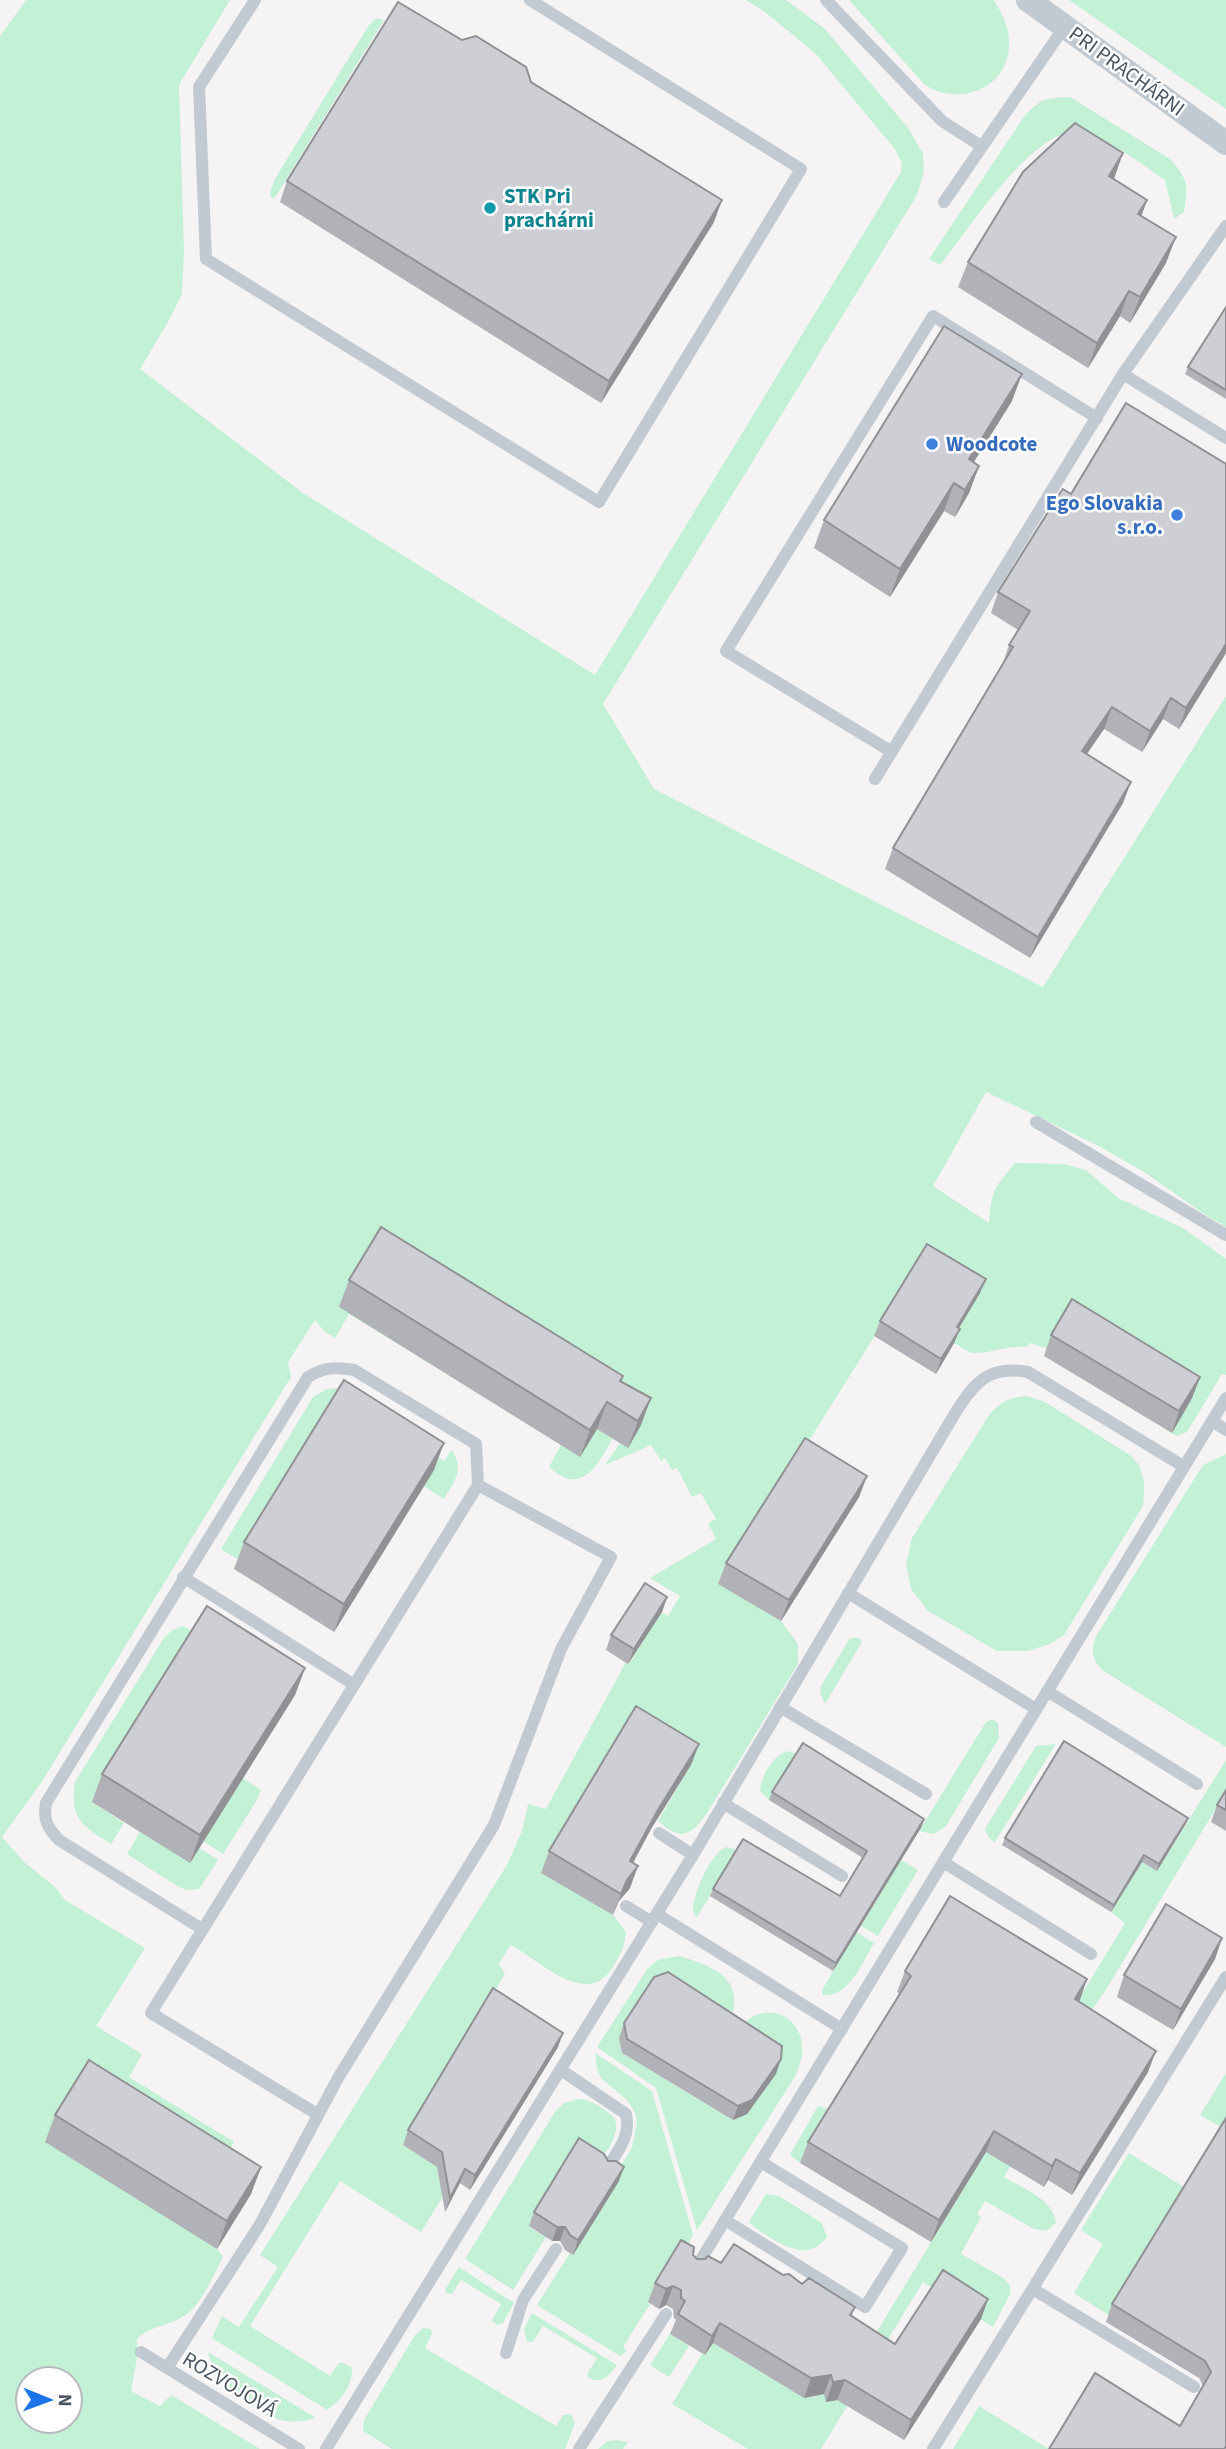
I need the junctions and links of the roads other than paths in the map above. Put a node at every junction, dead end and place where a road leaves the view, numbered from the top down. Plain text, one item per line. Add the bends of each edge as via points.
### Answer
1 (255, 0) edge
2 (530, 0) edge
3 (826, 0) edge
4 (1028, 0) edge
5 (1065, 26) junction
6 (1226, 143) edge
7 (981, 146) junction
8 (944, 202) dead end
9 (1226, 226) edge
10 (1124, 374) junction
11 (1097, 418) junction
12 (1226, 438) edge
13 (892, 752) junction
14 (876, 779) dead end
15 (1035, 1122) dead end
16 (1226, 1234) edge
17 (1226, 1398) edge
18 (1212, 1421) junction
19 (1226, 1430) edge
20 (1183, 1466) junction
21 (478, 1485) junction
22 (183, 1577) junction
23 (848, 1593) junction
24 (353, 1684) junction
25 (1047, 1691) junction
26 (780, 1707) junction
27 (1036, 1709) junction
28 (1197, 1784) dead end
29 (926, 1794) dead end
30 (723, 1804) junction
31 (659, 1833) edge
32 (693, 1855) junction
33 (943, 1862) junction
34 (842, 1876) dead end
35 (626, 1906) edge
36 (654, 1918) junction
37 (202, 1929) junction
38 (1091, 1954) dead end
39 (1226, 1977) edge
40 (842, 2029) junction
41 (561, 2070) junction
42 (317, 2114) junction
43 (761, 2162) junction
44 (607, 2168) edge
45 (725, 2220) junction
46 (555, 2249) dead end
47 (694, 2271) edge
48 (1033, 2289) junction
49 (666, 2314) dead end
50 (141, 2352) dead end
51 (506, 2353) dead end
52 (167, 2368) junction
53 (1194, 2387) dead end
54 (299, 2449) edge
55 (326, 2449) edge
56 (579, 2449) edge
57 (933, 2449) edge

1 - 2 lane via 199,87 206,260 599,502 801,169
3 - 7 lane via 942,121
4 - 5 street, PRI PRACHÁRNI
5 - 6 street, PRI PRACHÁRNI
5 - 7 lane
7 - 8 lane
9 - 10 lane
10 - 11 lane
10 - 12 lane
11 - 13 lane
11 - 13 lane via 933,316 726,651
13 - 14 lane
15 - 16 lane
17 - 18 lane
18 - 19 lane
18 - 20 lane
20 - 23 lane via 1028,1372 997,1371 980,1379 962,1402
20 - 25 lane
21 - 22 lane via 476,1444 354,1370 322,1368 308,1377
21 - 24 lane
21 - 42 lane via 611,1557 561,1649 494,1825
22 - 24 lane
22 - 37 lane via 46,1803 44,1818 59,1840
23 - 26 lane
23 - 27 lane
24 - 37 lane
25 - 27 lane
25 - 28 lane
26 - 29 lane
26 - 30 lane
27 - 33 lane
30 - 32 lane
30 - 34 lane
31 - 32 lane
32 - 36 lane
33 - 38 lane
33 - 40 lane
35 - 36 lane
36 - 40 lane
36 - 41 lane
37 - 42 lane via 150,2013
39 - 48 lane
40 - 43 lane
41 - 44 lane via 626,2114 627,2133
41 - 55 lane
42 - 52 lane via 259,2226
43 - 45 lane
43 - 45 lane via 902,2248 865,2306
45 - 47 lane
46 - 51 lane via 523,2300
48 - 53 lane
48 - 57 lane
49 - 56 lane
50 - 52 lane, ROZVOJOVÁ
52 - 54 lane, ROZVOJOVÁ

